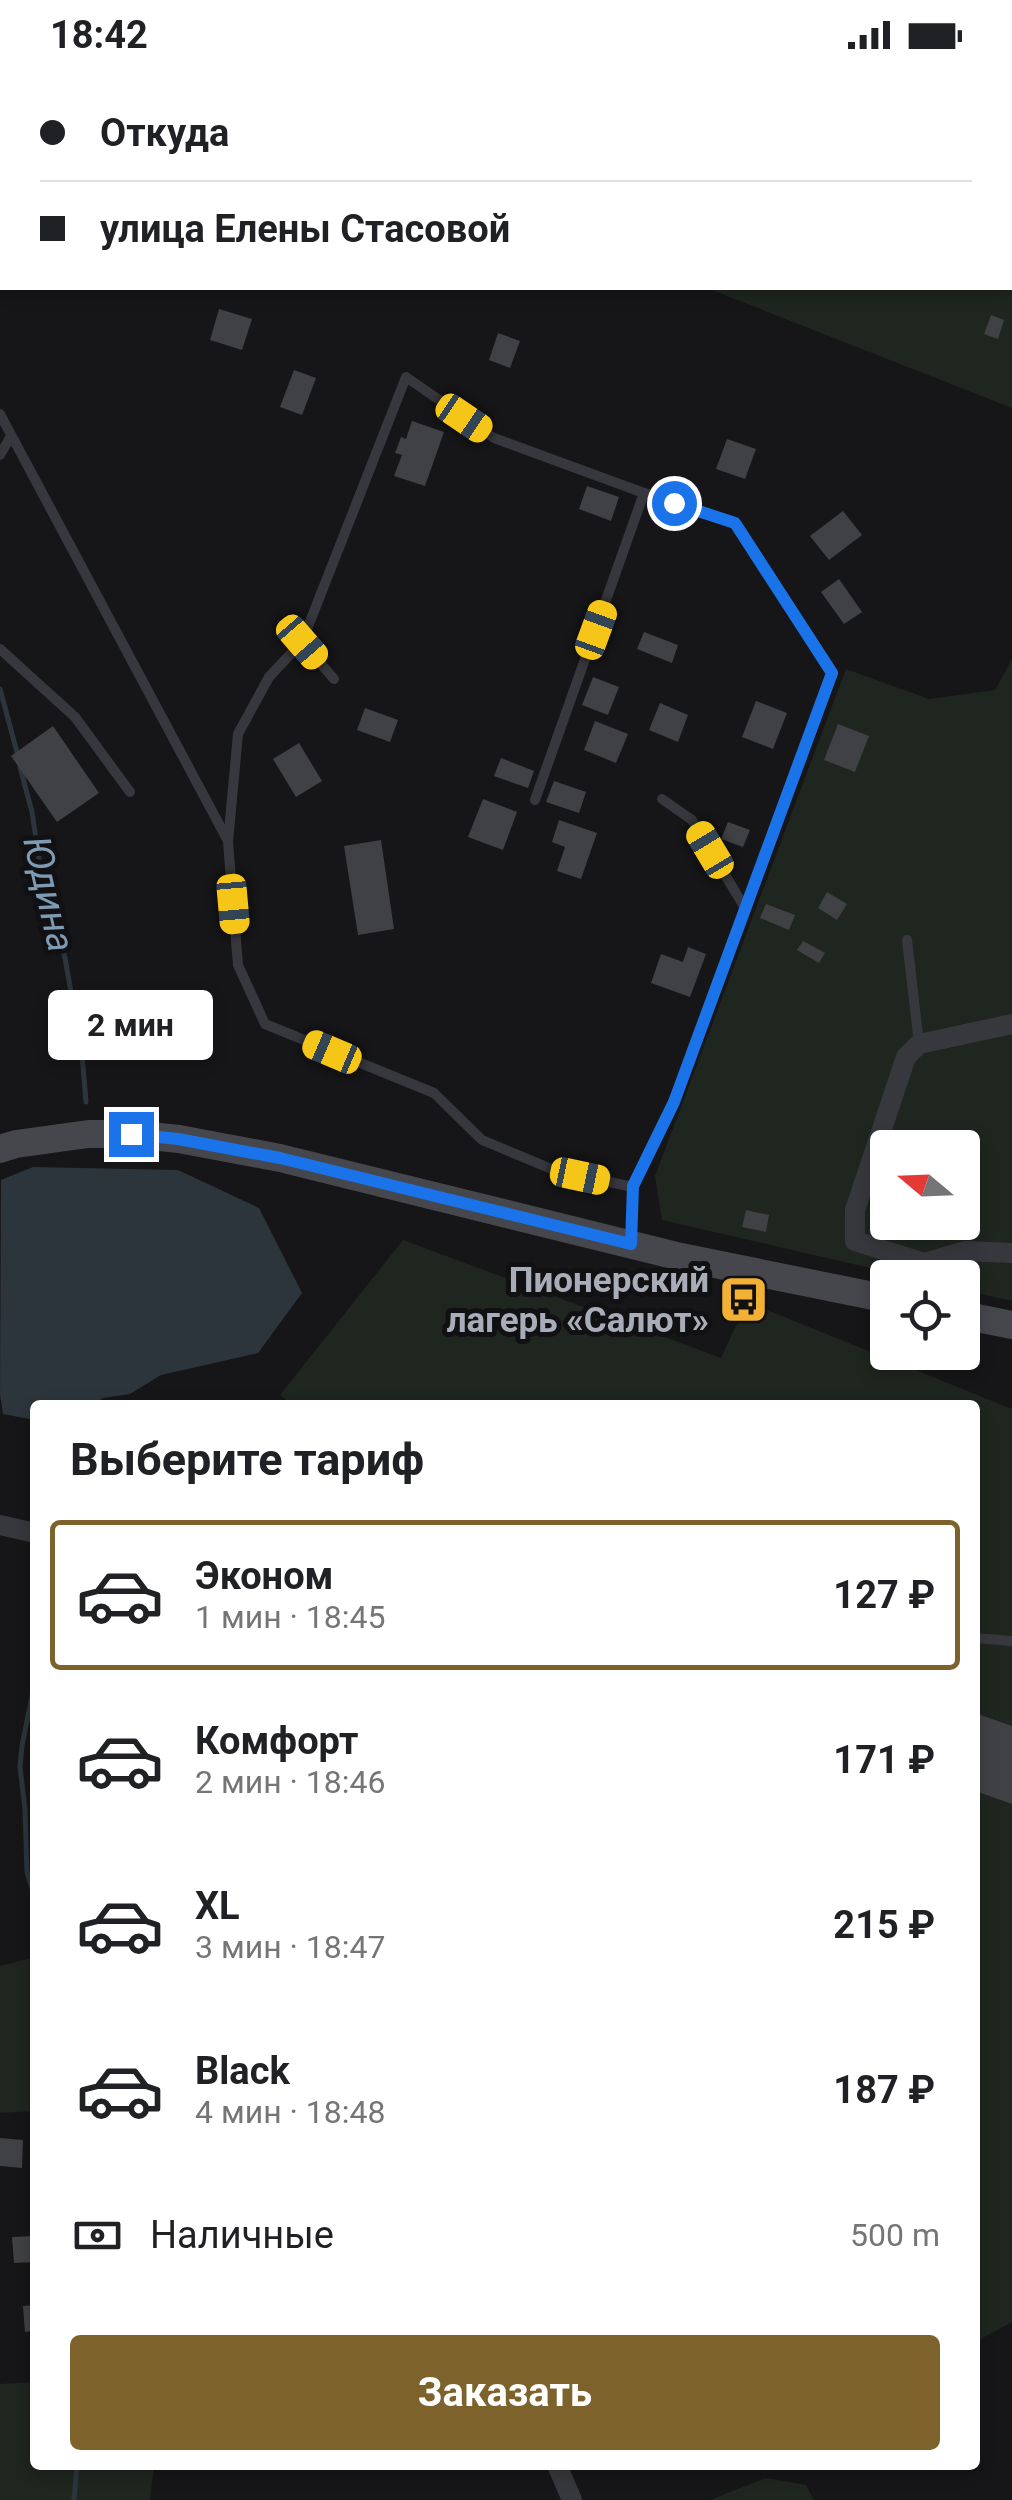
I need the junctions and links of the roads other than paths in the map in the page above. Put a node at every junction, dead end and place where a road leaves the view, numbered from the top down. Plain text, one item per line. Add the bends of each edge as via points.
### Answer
1 (0, 414) edge
2 (12, 436) junction
3 (0, 455) edge
4 (644, 493) junction
5 (302, 642) junction
6 (0, 649) edge
7 (334, 679) dead end
8 (130, 792) dead end
9 (662, 799) dead end
10 (535, 800) dead end
11 (228, 842) junction
12 (745, 908) junction
13 (907, 940) dead end
14 (1012, 1024) edge
15 (919, 1044) junction
16 (0, 1149) edge
17 (633, 1186) junction
18 (631, 1244) junction
19 (1012, 1253) edge
20 (870, 1295) edge
21 (980, 1319) edge
22 (1012, 1325) edge
23 (0, 1525) edge
24 (30, 1532) edge
25 (980, 1638) edge
26 (1012, 1640) edge
27 (559, 2470) edge
28 (572, 2500) edge

1 - 2 lane
2 - 3 lane
2 - 11 lane
4 - 5 lane via 494,438 406,377
4 - 10 lane
4 - 12 lane via 735,523 832,673
5 - 7 lane
5 - 11 lane via 269,677 238,734
6 - 8 lane via 75,718
9 - 12 lane via 692,820
11 - 17 lane via 238,965 265,1024 434,1093 482,1140 554,1170
12 - 17 lane via 674,1102
13 - 15 lane
14 - 15 street
15 - 19 street via 906,1057 854,1210 855,1241 924,1262 964,1252
16 - 18 main road via 88,1134 178,1139
17 - 18 lane
18 - 20 main road
21 - 22 main road
23 - 24 street
25 - 26 lane
27 - 28 street

